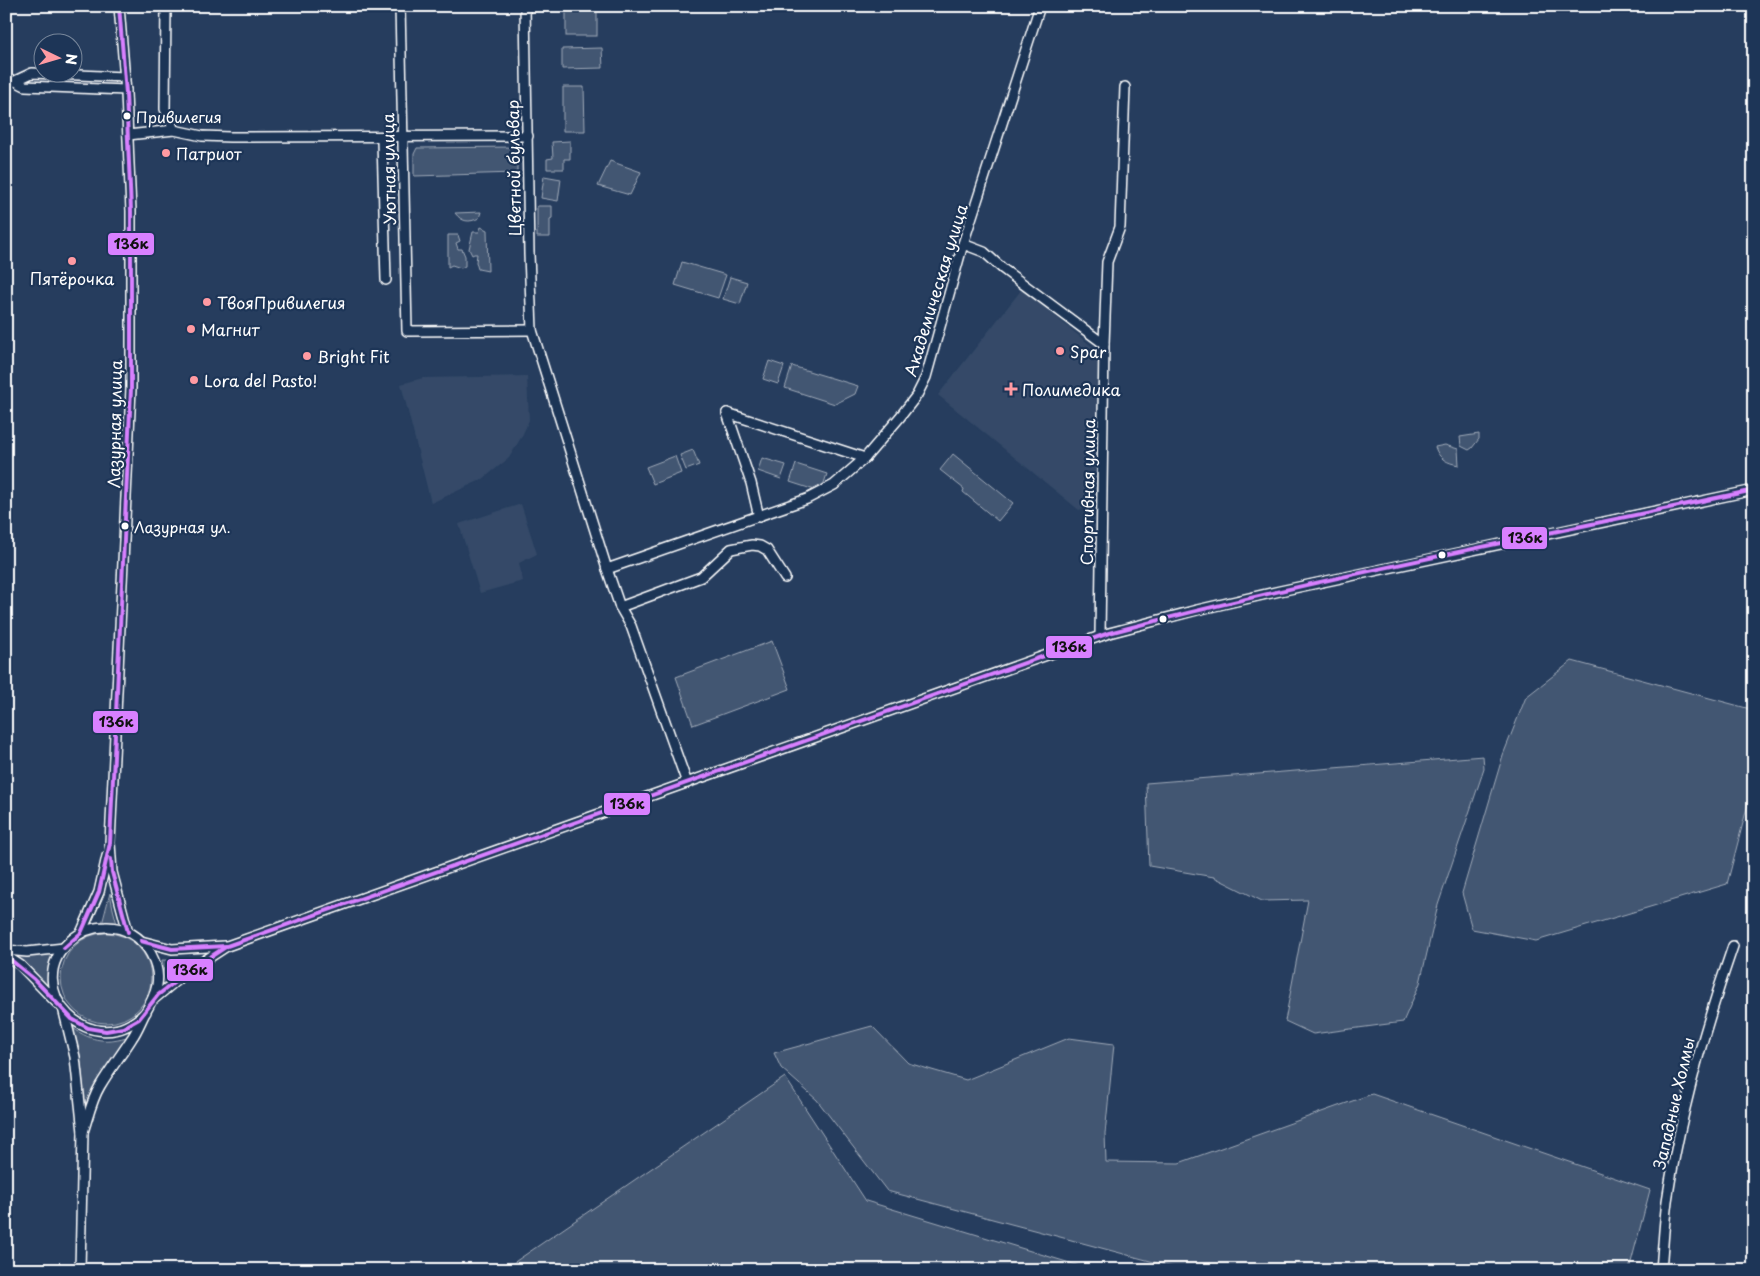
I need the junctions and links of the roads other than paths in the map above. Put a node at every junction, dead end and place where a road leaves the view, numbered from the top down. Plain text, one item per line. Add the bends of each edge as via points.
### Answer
1 (119, 6) edge
2 (166, 6) edge
3 (400, 6) edge
4 (525, 6) edge
5 (1040, 6) edge
6 (125, 77) junction
7 (11, 81) edge
8 (1125, 87) dead end
9 (126, 90) junction
10 (174, 130) junction
11 (128, 135) junction
12 (385, 136) junction
13 (528, 136) junction
14 (402, 138) junction
15 (963, 244) junction
16 (386, 280) dead end
17 (532, 330) junction
18 (1104, 344) junction
19 (865, 458) junction
20 (1754, 490) edge
21 (759, 517) junction
22 (607, 569) junction
23 (785, 578) dead end
24 (620, 607) junction
25 (1100, 636) junction
26 (687, 783) junction
27 (110, 843) junction
28 (128, 932) junction
29 (81, 933) junction
30 (142, 941) junction
31 (227, 946) junction
32 (1733, 946) dead end
33 (64, 948) junction
34 (6, 950) edge
35 (6, 956) edge
36 (154, 999) junction
37 (62, 1008) junction
38 (146, 1012) junction
39 (83, 1132) junction
40 (80, 1270) edge
41 (1661, 1270) edge

1 - 6 street, Лазурная улица
2 - 10 street via 165,109
3 - 14 street, Уютная улица
4 - 13 street, Цветной бульвар
5 - 15 street, Академическая улица
6 - 7 street via 32,73
6 - 9 street, Лазурная улица
7 - 9 street via 25,86
8 - 18 street, Спортивная улица via 1120,227 1107,262
9 - 11 street, Лазурная улица
10 - 11 street
10 - 12 street via 230,138
11 - 27 street, Лазурная улица via 131,388
12 - 14 street
12 - 16 street via 382,141
13 - 14 street
13 - 17 street, Цветной бульвар
14 - 17 street, Уютная улица via 407,331
15 - 18 street via 984,252
15 - 19 street, Академическая улица via 922,386
17 - 22 street, Цветной бульвар
18 - 25 street, Спортивная улица
19 - 21 street, Академическая улица via 834,485 808,499
19 - 21 street via 727,413 752,484
20 - 25 street via 1280,591
21 - 22 street, Академическая улица
22 - 24 street, Цветной бульвар
23 - 24 street via 766,550 752,545 731,549 701,577
24 - 26 street, Цветной бульвар via 631,626
25 - 26 street
26 - 31 street
27 - 28 street via 112,872
27 - 29 street via 99,892
28 - 29 street via 96,927
28 - 30 street
29 - 33 street
30 - 31 street via 172,950
30 - 36 street via 156,968
31 - 36 street via 184,974
32 - 41 street, Западные Холмы via 1712,1004 1692,1080 1667,1202
33 - 34 street via 27,952
33 - 37 street via 56,961 53,977
35 - 37 street via 20,965
36 - 38 street
37 - 38 street via 78,1024 102,1031 126,1027
37 - 39 street via 75,1057
38 - 39 street via 99,1087
39 - 40 street

